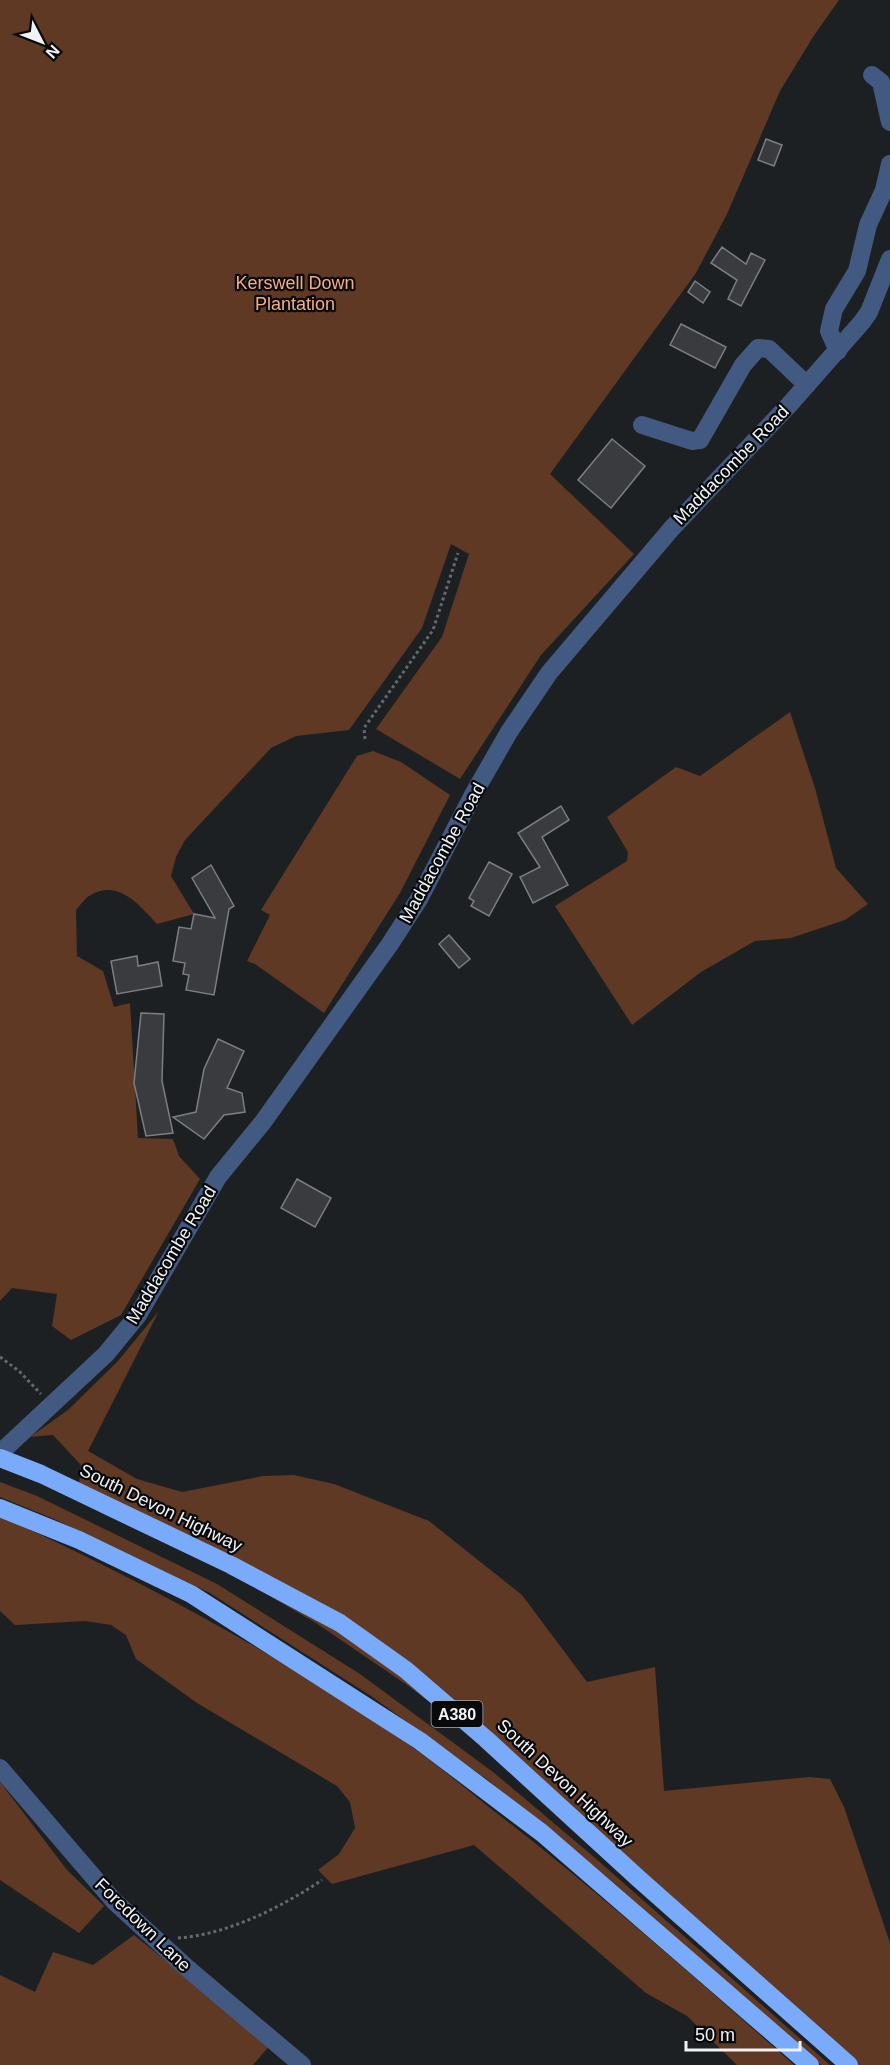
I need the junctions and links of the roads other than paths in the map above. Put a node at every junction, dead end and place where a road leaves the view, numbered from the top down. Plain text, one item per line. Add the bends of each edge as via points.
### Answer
1 (872, 75) dead end
2 (890, 122) edge
3 (890, 164) edge
4 (890, 259) edge
5 (838, 351) junction
6 (807, 385) junction
7 (642, 425) dead end
8 (0, 1453) edge
9 (0, 1458) edge
10 (0, 1508) edge
11 (0, 1768) edge
12 (302, 2065) edge
13 (810, 2065) edge
14 (849, 2065) edge

1 - 2 street via 881,82
3 - 5 street via 868,225 857,271 834,309 829,331
4 - 5 street, Maddacombe Road via 869,312
5 - 6 street, Maddacombe Road
6 - 7 street via 769,349 758,348 700,440
6 - 8 street, Maddacombe Road via 672,528 549,673 509,732 408,917 318,1047 218,1177 138,1315 106,1354
9 - 14 highway, South Devon Highway / A380 via 231,1565 340,1623 406,1670
10 - 13 highway, A380 via 79,1540 191,1594 420,1741 542,1833
11 - 12 street, Foredown Lane via 114,1901

